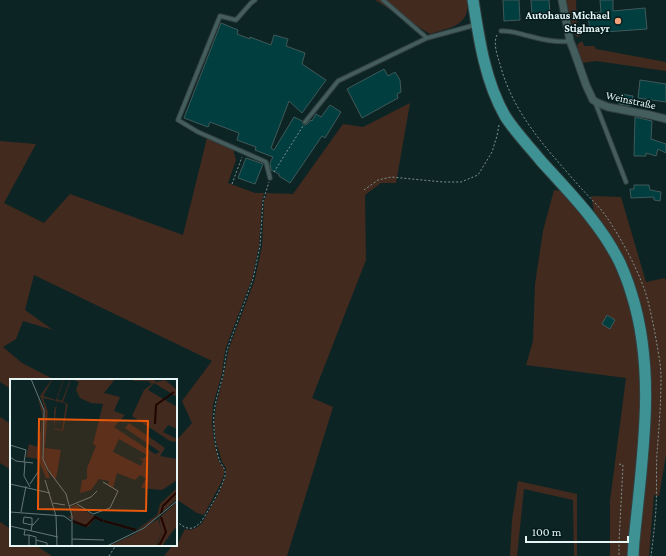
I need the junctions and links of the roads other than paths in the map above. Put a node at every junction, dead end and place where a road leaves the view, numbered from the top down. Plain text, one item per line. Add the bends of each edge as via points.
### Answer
1 (255, 0) edge
2 (383, 0) edge
3 (473, 0) edge
4 (562, 0) edge
5 (477, 25) junction
6 (501, 31) road end
7 (427, 38) junction
8 (570, 40) junction
9 (593, 100) junction
10 (666, 119) edge
11 (305, 122) road end
12 (270, 178) road end
13 (626, 182) dead end
14 (633, 556) edge

1 - 12 lane via 236,20 220,16 178,120 198,132 266,162
2 - 7 lane
3 - 5 main road
4 - 8 street
5 - 7 lane
5 - 14 main road via 491,84 506,117 600,229 620,264 636,308 646,385
6 - 8 lane via 554,41
7 - 11 lane via 338,81
8 - 9 street
9 - 10 street, Weinstraße via 608,107
9 - 13 lane

